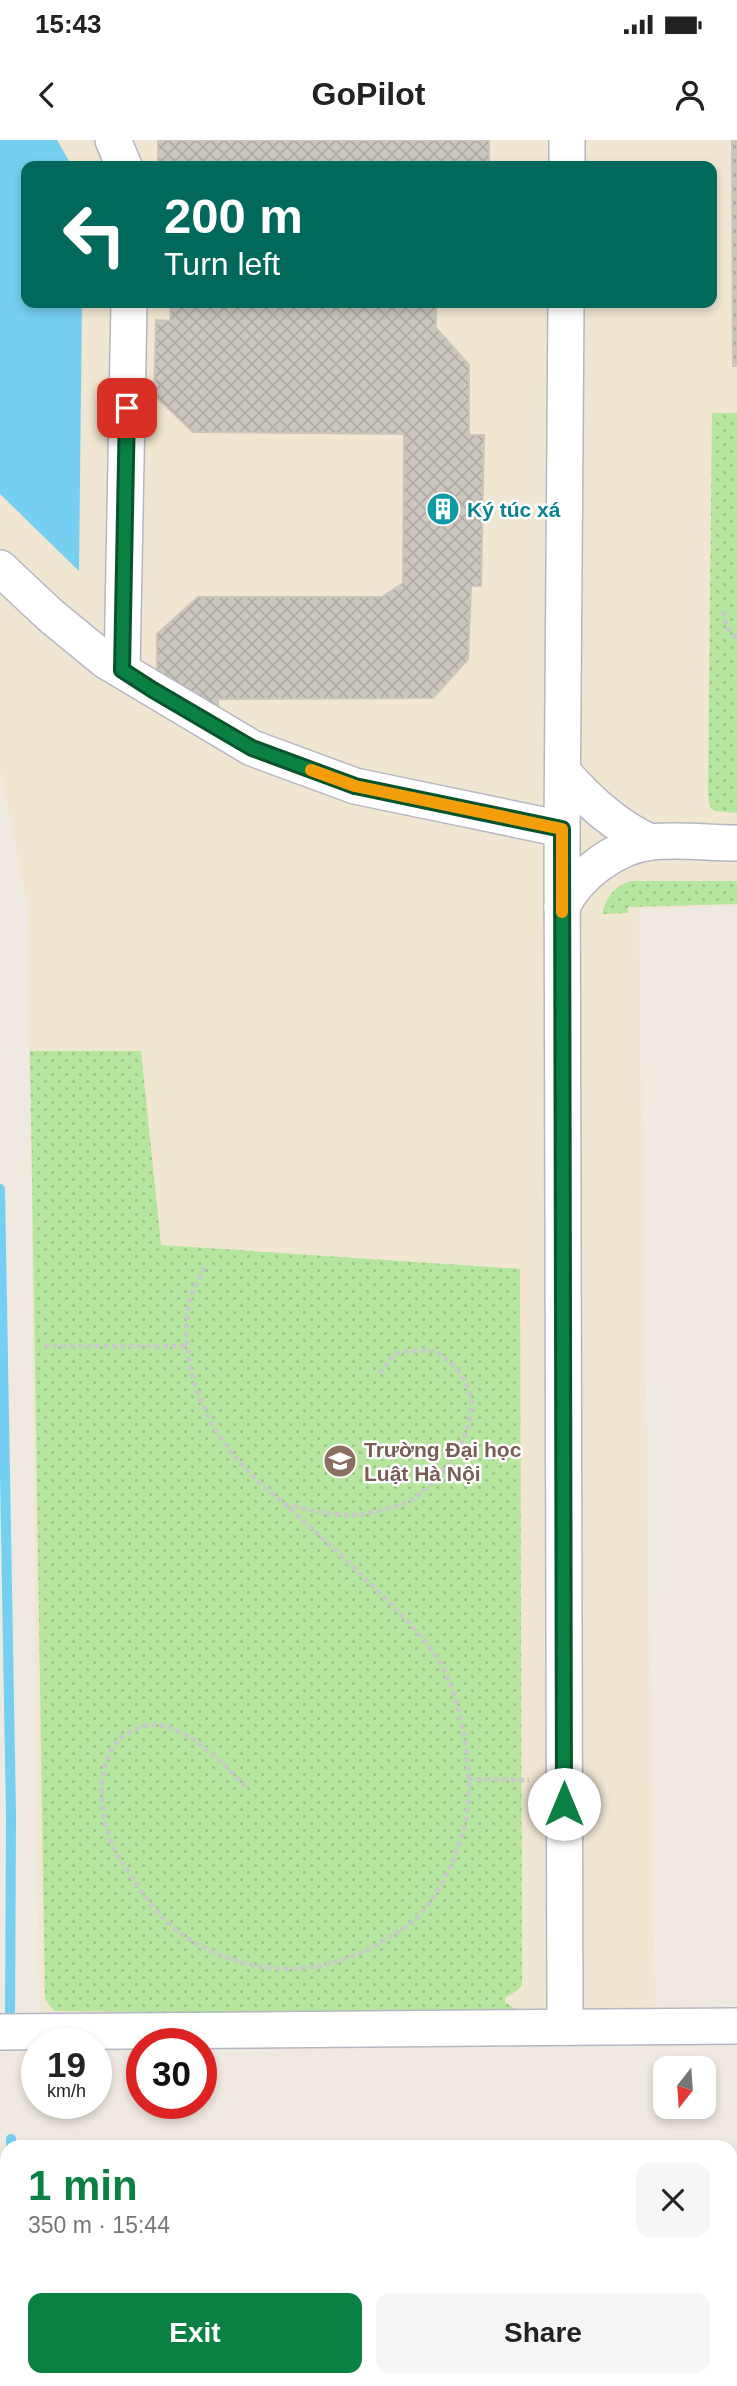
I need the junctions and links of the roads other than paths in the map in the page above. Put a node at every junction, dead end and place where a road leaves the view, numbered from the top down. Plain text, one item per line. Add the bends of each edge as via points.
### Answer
1 (113, 140) edge
2 (567, 140) edge
3 (122, 161) edge
4 (567, 161) edge
5 (129, 308) edge
6 (566, 308) edge
7 (0, 568) edge
8 (122, 670) junction
9 (563, 772) junction
10 (562, 829) junction
11 (650, 842) junction
12 (737, 843) edge
13 (562, 907) junction
14 (737, 2026) edge
15 (565, 2027) junction
16 (0, 2032) edge

1 - 3 street
2 - 4 street
5 - 8 street
6 - 9 street
7 - 8 street via 50,615
8 - 10 street via 252,748 355,786
9 - 10 street
9 - 11 street via 615,823
10 - 13 street
11 - 12 street
11 - 13 street via 601,864 569,893
13 - 15 street
14 - 15 street
15 - 16 street

